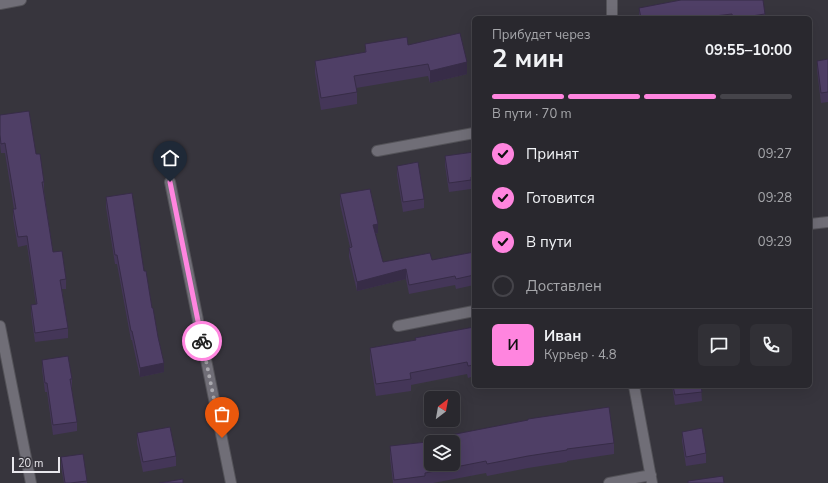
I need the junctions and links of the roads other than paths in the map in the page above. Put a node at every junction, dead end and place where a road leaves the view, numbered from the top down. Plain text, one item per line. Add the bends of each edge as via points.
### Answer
1 (21, 0) edge
2 (612, 0) edge
3 (0, 4) edge
4 (612, 16) edge
5 (472, 133) edge
6 (377, 151) dead end
7 (170, 182) dead end
8 (828, 222) edge
9 (812, 224) edge
10 (472, 310) edge
11 (0, 326) edge
12 (398, 326) dead end
13 (634, 388) edge
14 (652, 479) edge
15 (31, 483) edge
16 (231, 483) edge
17 (609, 483) edge

1 - 3 street
2 - 4 street
5 - 6 street
7 - 16 street
8 - 9 street
10 - 12 street
11 - 15 street
13 - 14 street
14 - 17 street

